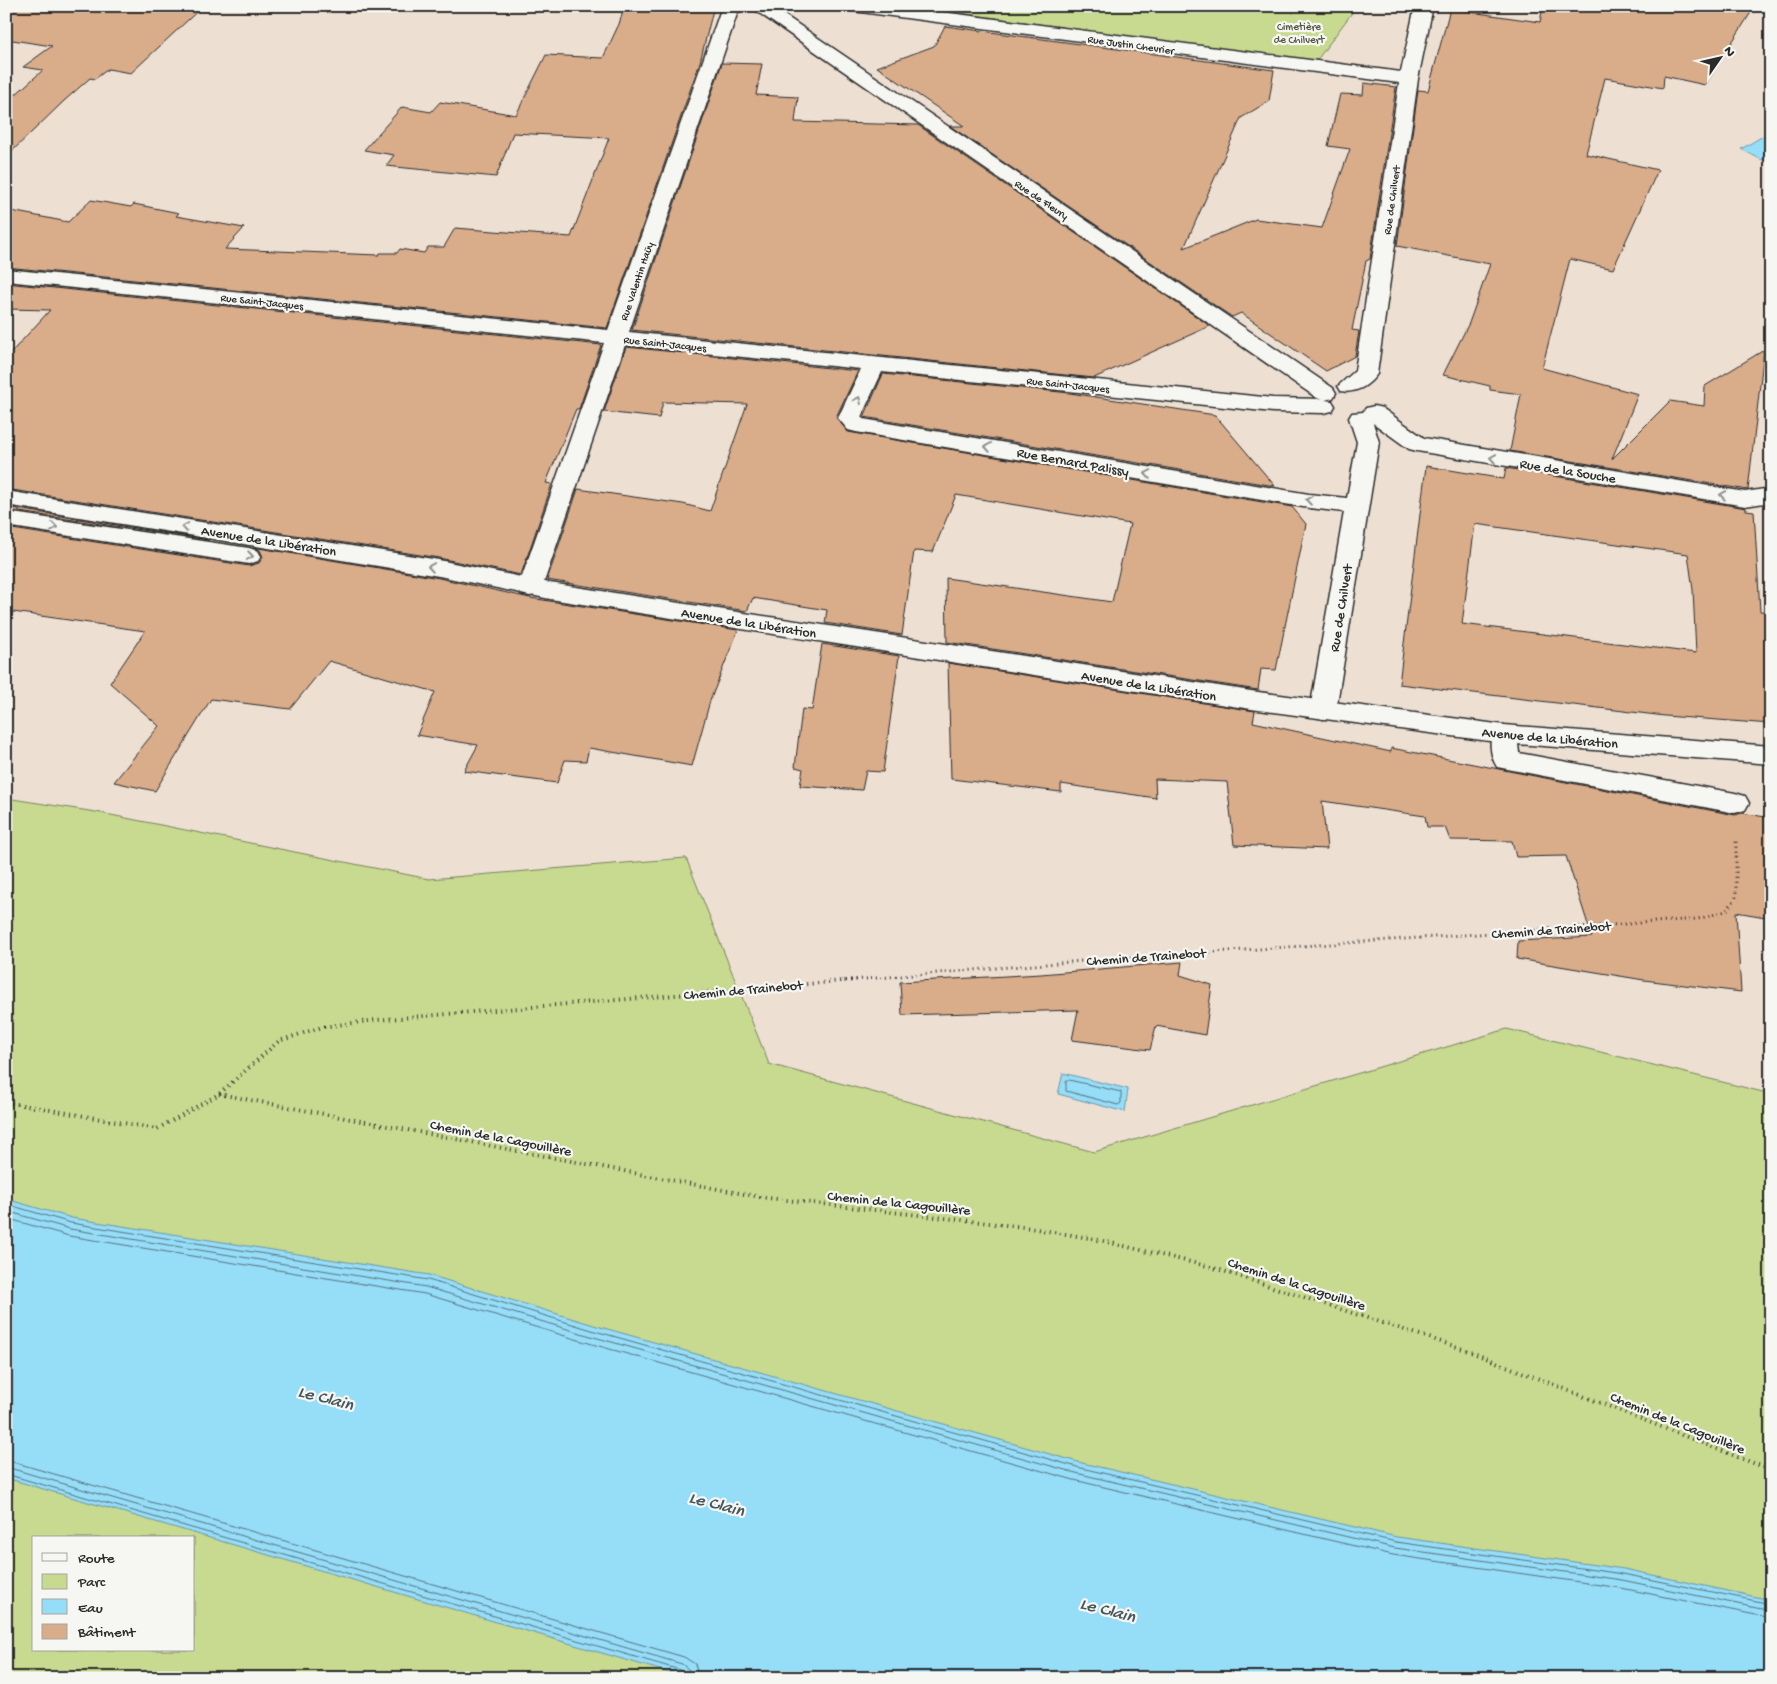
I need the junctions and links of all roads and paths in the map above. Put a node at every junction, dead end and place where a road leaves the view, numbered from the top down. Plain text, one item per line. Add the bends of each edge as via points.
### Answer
1 (736, 6) edge
2 (758, 6) edge
3 (854, 6) edge
4 (1206, 6) edge
5 (1308, 6) edge
6 (1424, 6) edge
7 (1409, 79) junction
8 (6, 275) edge
9 (616, 337) junction
10 (874, 364) junction
11 (1349, 386) junction
12 (1325, 400) junction
13 (1367, 416) junction
14 (1771, 495) edge
15 (6, 498) edge
16 (1357, 506) junction
17 (6, 519) edge
18 (530, 588) junction
19 (1324, 710) junction
20 (1504, 734) junction
21 (1771, 755) edge
22 (1735, 803) joint
23 (219, 1094) junction
24 (6, 1102) edge
25 (1771, 1470) edge

1 - 9 street, Rue Valentin Haüy via 729,12
2 - 12 street, Rue de Fleury
3 - 7 street, Rue Justin Chevrier
4 - 5 path via 1293,12
6 - 7 street, Rue de Chilvert
7 - 11 street, Rue de Chilvert via 1366,374
8 - 9 street, Rue Saint-Jacques
9 - 10 street, Rue Saint-Jacques
9 - 18 street, Rue Valentin Haüy
10 - 12 street, Rue Saint-Jacques via 1273,405
16 -> 10 street, Rue Bernard Palissy via 856,425 850,418
11 - 12 street, Rue de Chilvert via 1335,387
11 - 13 street, Rue de Chilvert via 1366,389 1377,398 1378,408
12 - 13 street via 1343,417
14 -> 13 street, Rue de la Souche via 1746,499 1417,444
13 - 16 street, Rue de Chilvert via 1368,442
18 -> 15 street, Avenue de la Libération via 438,568
16 - 19 street, Rue de Chilvert
17 -> 18 street, Avenue de la Libération via 440,585
18 - 19 street, Avenue de la Libération
19 - 20 street, Avenue de la Libération
20 - 21 street, Avenue de la Libération
20 - 22 street via 1506,760
22 - 23 path, Chemin de Trainebot via 1736,898 1726,911 1698,919 1082,960 376,1020 322,1027 279,1042
23 - 24 path via 157,1128
23 - 25 path, Chemin de la Cagouillère via 760,1197 1095,1238 1212,1267 1463,1349

